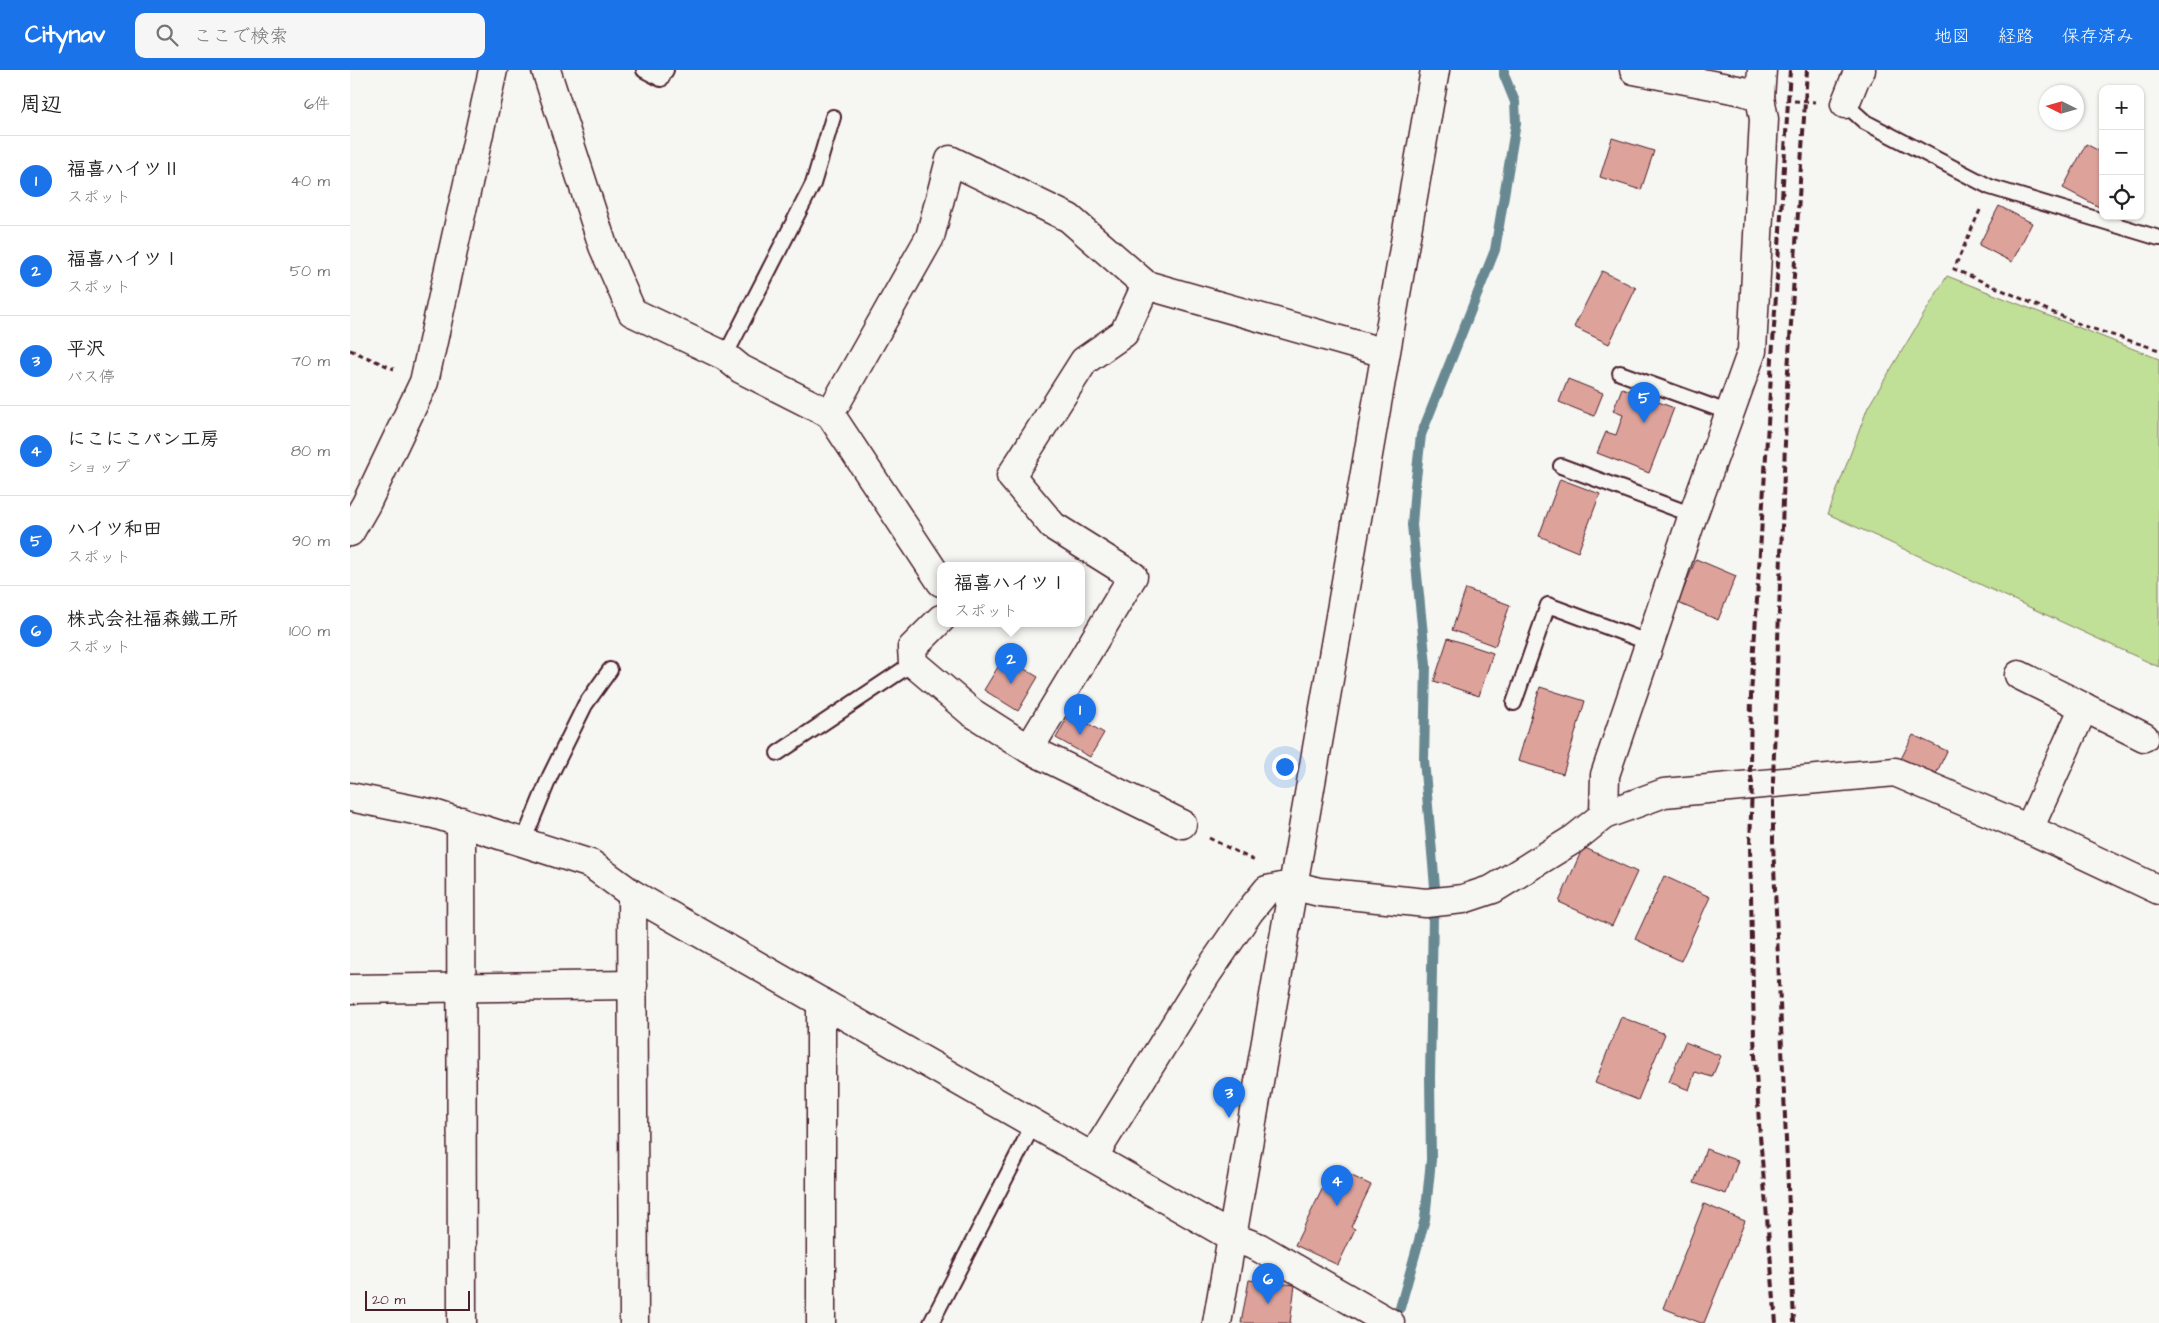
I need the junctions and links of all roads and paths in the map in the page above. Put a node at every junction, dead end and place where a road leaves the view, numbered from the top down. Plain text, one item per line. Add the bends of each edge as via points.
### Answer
1 (494, 70) edge
2 (546, 70) edge
3 (644, 70) edge
4 (666, 70) edge
5 (1435, 70) edge
6 (1634, 70) edge
7 (1762, 70) edge
8 (1861, 70) edge
9 (1760, 98) junction
10 (1845, 104) junction
11 (833, 117) dead end
12 (1990, 186) junction
13 (2159, 238) edge
14 (1146, 285) junction
15 (350, 350) edge
16 (2159, 350) edge
17 (1384, 353) junction
18 (725, 356) junction
19 (1620, 374) dead end
20 (424, 382) junction
21 (1730, 413) junction
22 (830, 414) junction
23 (1560, 466) dead end
24 (358, 501) edge
25 (1693, 515) junction
26 (350, 532) edge
27 (937, 576) edge
28 (937, 623) edge
29 (1650, 643) junction
30 (913, 663) junction
31 (610, 670) dead end
32 (2019, 675) dead end
33 (1514, 703) dead end
34 (2084, 707) junction
35 (2144, 737) dead end
36 (1030, 750) junction
37 (778, 753) dead end
38 (350, 797) edge
39 (1604, 815) junction
40 (461, 821) junction
41 (1182, 824) joint
42 (2029, 829) junction
43 (523, 842) junction
44 (1292, 885) junction
45 (2159, 890) edge
46 (632, 894) junction
47 (633, 985) junction
48 (350, 989) edge
49 (462, 989) junction
50 (821, 1002) junction
51 (1034, 1123) junction
52 (1093, 1157) junction
53 (1232, 1237) junction
54 (1381, 1320) edge
55 (462, 1323) edge
56 (634, 1323) edge
57 (821, 1323) edge
58 (931, 1323) edge
59 (1217, 1323) edge

1 - 20 street
2 - 18 street via 603,246 632,312
3 - 4 lane via 661,79
5 - 17 street
6 - 9 street via 1743,91
7 - 9 street
8 - 10 street
9 - 10 path
9 - 21 street via 1764,119 1752,351
10 - 12 lane via 1865,122
11 - 18 lane via 814,184
12 - 13 lane
12 - 16 path via 1954,269 2084,326
14 - 17 street
14 - 22 street via 1069,218 950,160 930,237
14 - 36 street via 1124,333 1084,361 1011,476 1052,526 1134,576
15 - 20 path
17 - 44 street
18 - 22 street via 741,369
19 - 21 lane
20 - 24 street
21 - 25 street
22 - 27 street
23 - 25 lane
24 - 26 street
25 - 29 street
28 - 30 street via 912,648
29 - 33 lane via 1548,605
29 - 39 street via 1605,775
30 - 36 street via 971,712
30 - 37 lane
31 - 43 lane via 581,714 550,776
32 - 34 street
34 - 35 street
34 - 42 street
36 - 41 street
38 - 40 street
39 - 42 street via 1664,793 1895,772
39 - 44 street via 1574,839 1493,889 1463,900 1426,903 1319,892
40 - 43 street
40 - 49 street
41 - 44 path via 1268,868
42 - 45 street
43 - 46 street via 592,864
44 - 52 street via 1267,890 1249,912
44 - 53 street
46 - 47 street
46 - 50 street
47 - 49 street
47 - 56 street
48 - 49 street
49 - 55 street
50 - 51 street
50 - 57 street
51 - 52 street
51 - 58 lane
52 - 53 street
53 - 54 street via 1258,1247
53 - 59 street

